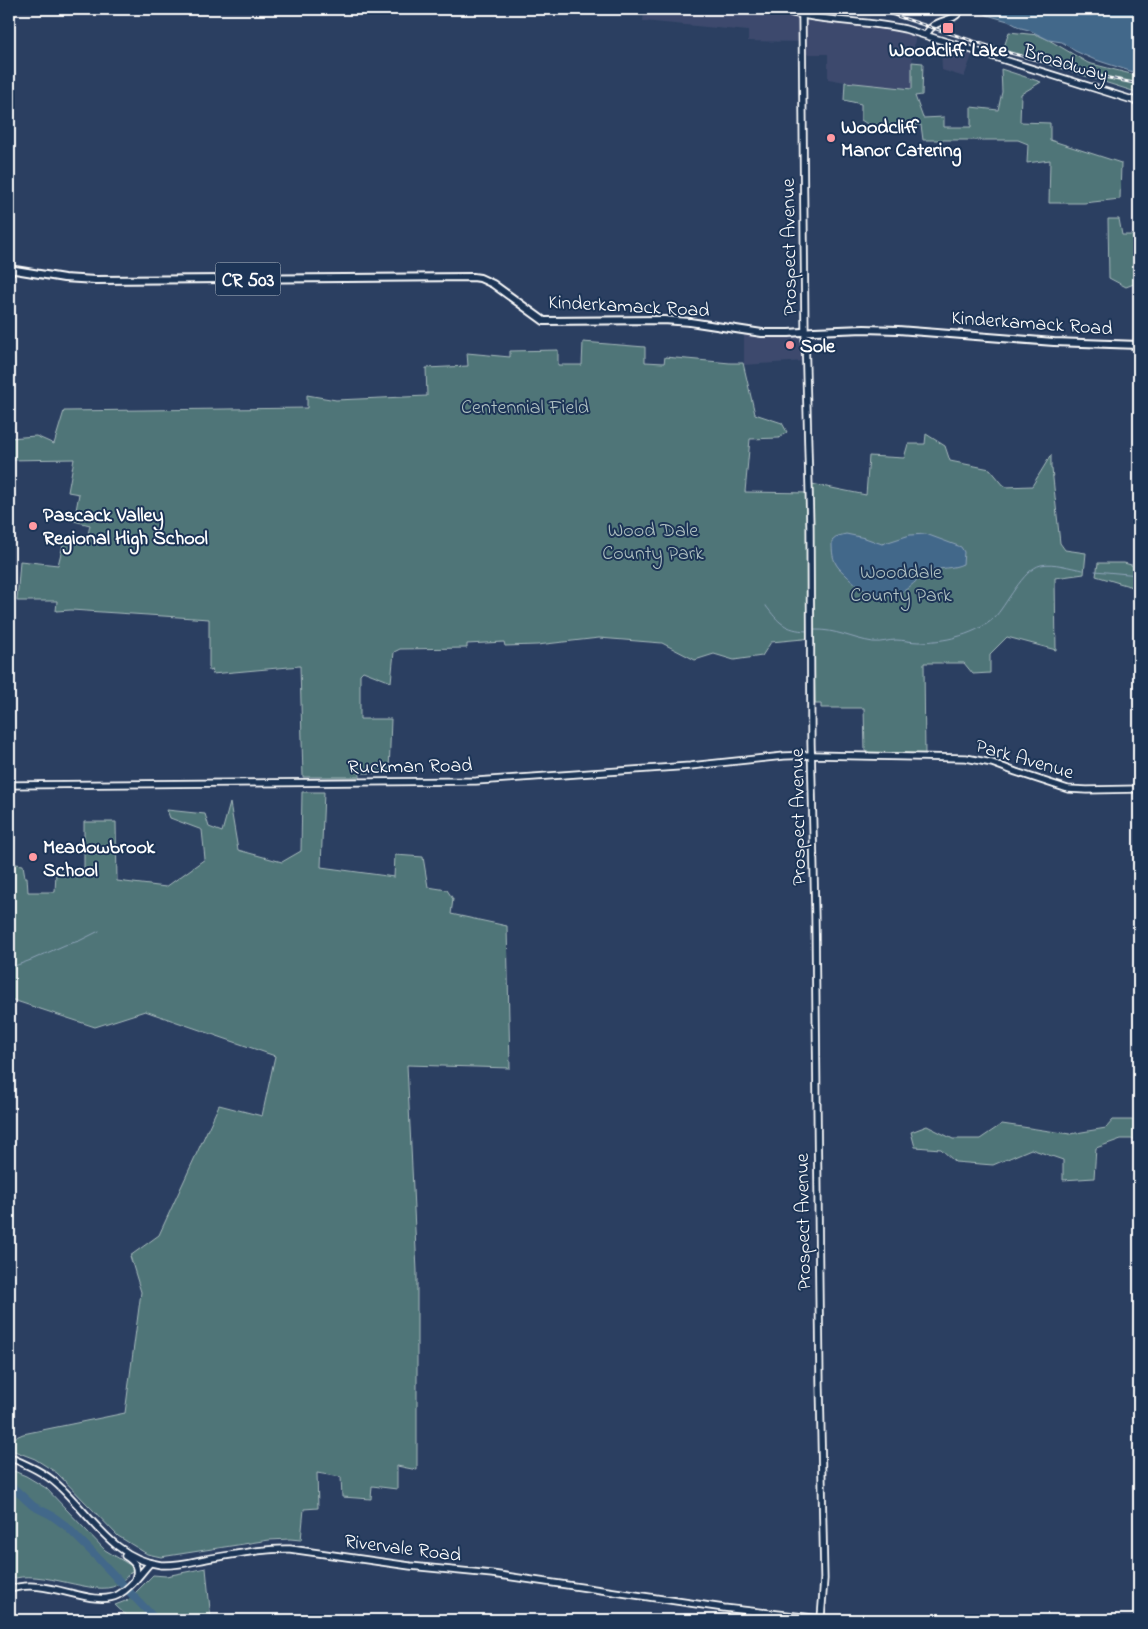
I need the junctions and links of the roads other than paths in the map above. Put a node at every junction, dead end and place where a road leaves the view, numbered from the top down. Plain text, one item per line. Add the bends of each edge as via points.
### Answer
1 (778, 9) edge
2 (962, 9) edge
3 (802, 15) junction
4 (926, 35) junction
5 (1139, 102) edge
6 (9, 269) edge
7 (805, 332) junction
8 (1139, 345) edge
9 (812, 755) junction
10 (9, 785) edge
11 (1139, 789) edge
12 (9, 1457) edge
13 (109, 1540) junction
14 (150, 1563) junction
15 (134, 1583) junction
16 (9, 1590) edge
17 (821, 1618) junction
18 (831, 1620) edge

1 - 3 main road, Broadway
2 - 4 main road via 955,17 930,27
3 - 4 main road, Broadway via 878,24
3 - 7 main road, Prospect Avenue
4 - 5 main road, Broadway
6 - 7 main road, Kinderkamack Road / CR 503 via 95,280 473,276 487,280 544,321 664,320 762,333
7 - 8 main road, Kinderkamack Road / CR 503 via 898,330
7 - 9 main road, Prospect Avenue
9 - 10 main road, Ruckman Road via 476,781
9 - 11 main road, Park Avenue via 966,758 992,763 1068,789
9 - 17 main road, Prospect Avenue via 824,1579
12 - 13 main road, Rivervale Road via 51,1479
13 - 14 main road, Rivervale Road via 125,1552
13 - 15 main road via 116,1550 134,1563 137,1569
14 - 15 main road
14 - 17 main road, Rivervale Road via 174,1566 290,1549 724,1608
15 - 16 main road via 112,1598 102,1599 34,1586
17 - 18 main road, Rivervale Road

